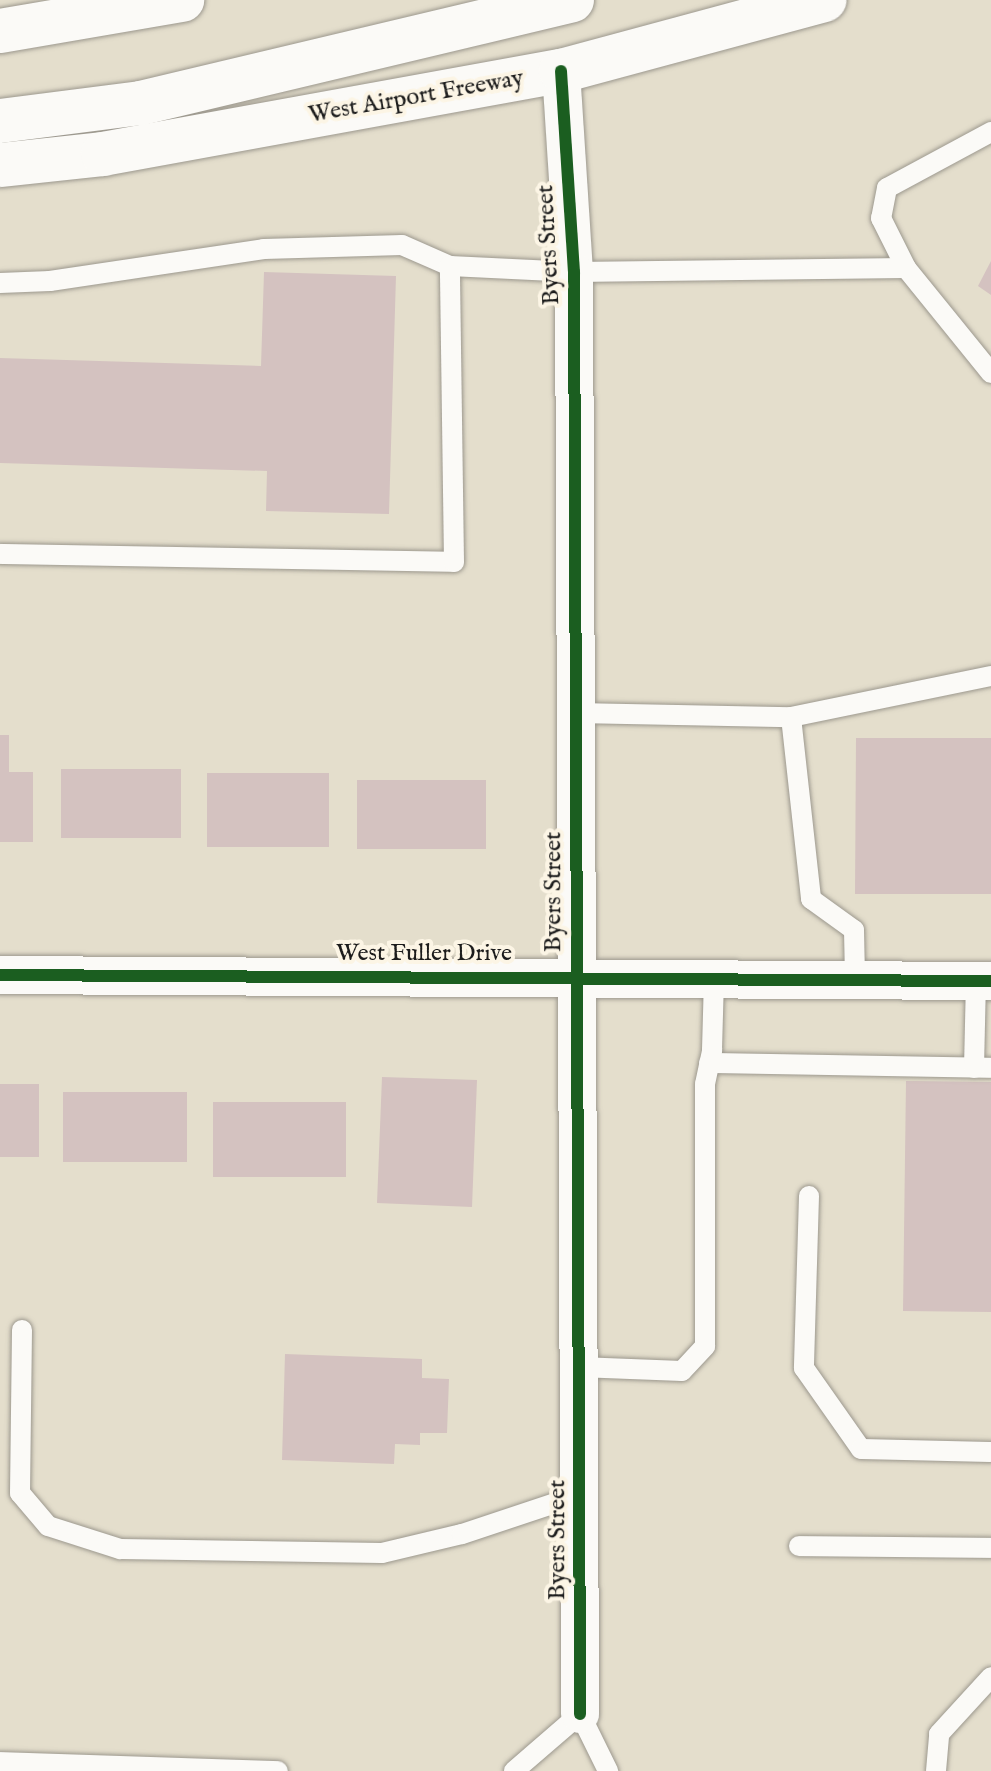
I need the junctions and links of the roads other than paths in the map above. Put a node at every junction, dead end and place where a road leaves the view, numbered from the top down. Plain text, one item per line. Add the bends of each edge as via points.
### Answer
1 (182, 0) edge
2 (572, 0) edge
3 (825, 0) edge
4 (0, 31) edge
5 (561, 71) junction
6 (0, 121) edge
7 (991, 132) edge
8 (0, 165) edge
9 (450, 266) junction
10 (906, 268) junction
11 (574, 272) junction
12 (0, 283) edge
13 (991, 373) edge
14 (0, 554) edge
15 (991, 676) edge
16 (576, 713) junction
17 (791, 717) junction
18 (0, 975) edge
19 (577, 976) junction
20 (714, 977) junction
21 (855, 979) junction
22 (983, 981) edge
23 (709, 1063) junction
24 (983, 1068) edge
25 (809, 1196) dead end
26 (22, 1330) dead end
27 (579, 1367) junction
28 (991, 1452) edge
29 (579, 1495) junction
30 (799, 1546) dead end
31 (991, 1548) edge
32 (991, 1677) edge
33 (580, 1714) junction
34 (0, 1762) edge
35 (278, 1771) edge
36 (514, 1771) edge
37 (608, 1771) edge
38 (936, 1771) edge

1 - 4 main road
2 - 6 main road via 141,103
3 - 5 main road, West Airport Freeway
5 - 8 main road, West Airport Freeway via 103,154
5 - 11 street, Byers Street
7 - 10 lane via 887,188 881,218
9 - 11 lane
9 - 12 lane via 402,245 264,249 50,281
9 - 14 lane via 454,562
10 - 11 lane
10 - 13 lane
11 - 16 street, Byers Street
15 - 17 lane
16 - 17 lane
16 - 19 street, Byers Street
17 - 21 lane via 811,899 854,930
18 - 19 street, West Fuller Drive
19 - 20 street, West Fuller Drive
19 - 27 street, Byers Street
20 - 21 street, West Fuller Drive
20 - 23 lane
21 - 22 street, West Fuller Drive
22 - 24 lane
23 - 24 lane
23 - 27 lane via 705,1346 682,1371
25 - 28 lane via 804,1368 861,1449
26 - 29 lane via 20,1493 48,1526 120,1549 382,1553 462,1534
27 - 29 street, Byers Street
29 - 33 street, Byers Street
30 - 31 lane
32 - 38 lane via 939,1734
33 - 36 lane
33 - 37 lane
34 - 35 lane

